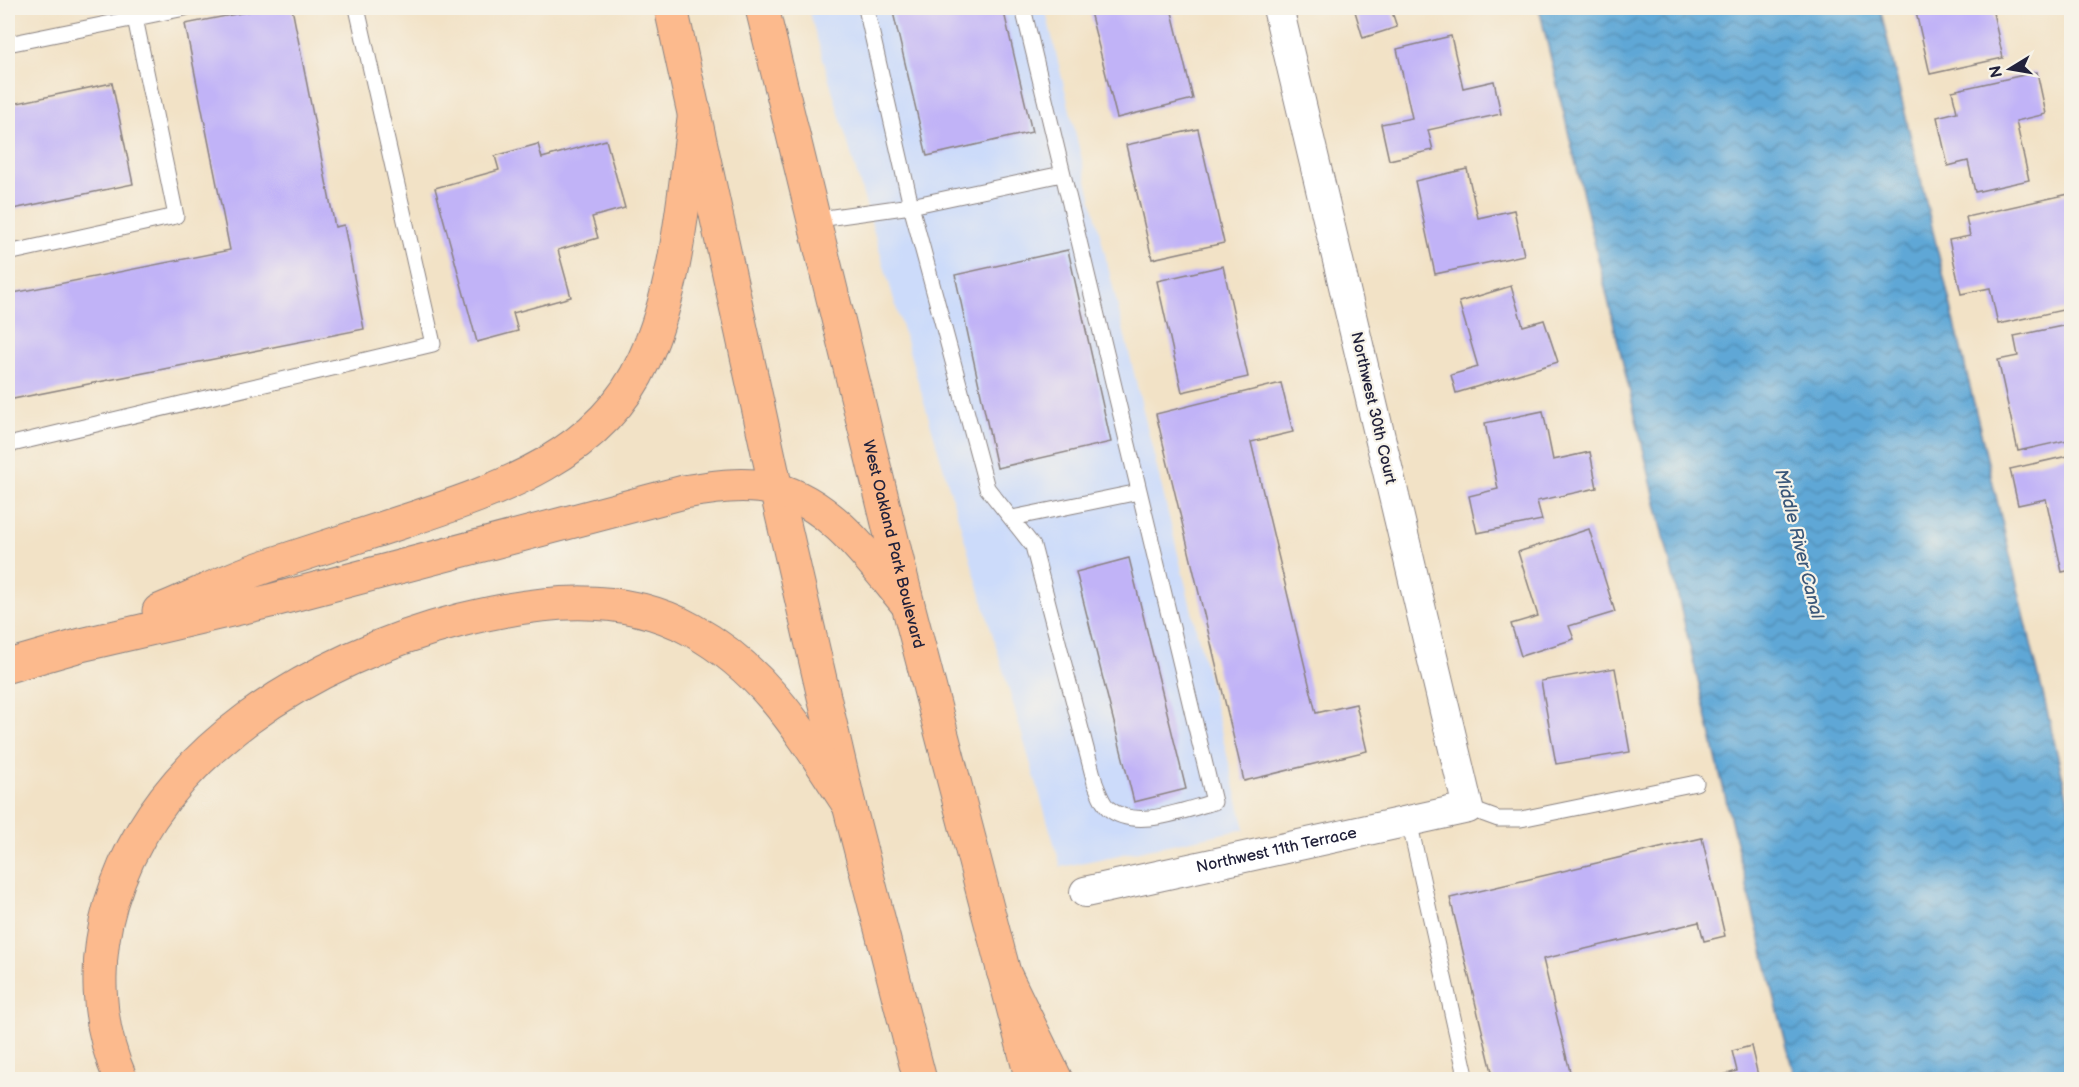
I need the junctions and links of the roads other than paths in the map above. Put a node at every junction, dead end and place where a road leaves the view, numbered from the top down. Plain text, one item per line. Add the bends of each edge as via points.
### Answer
1 (185, 8) edge
2 (357, 8) edge
3 (671, 8) edge
4 (762, 8) edge
5 (866, 8) edge
6 (1023, 8) edge
7 (1278, 8) edge
8 (135, 18) junction
9 (8, 44) edge
10 (695, 112) junction
11 (1062, 174) junction
12 (911, 206) junction
13 (813, 220) junction
14 (8, 253) edge
15 (8, 445) edge
16 (776, 489) junction
17 (1139, 492) junction
18 (1012, 518) junction
19 (908, 605) junction
20 (81, 645) junction
21 (8, 666) edge
22 (1696, 783) dead end
23 (849, 805) junction
24 (1468, 808) junction
25 (1409, 821) junction
26 (1085, 892) dead end
27 (1003, 971) junction
28 (121, 1080) edge
29 (920, 1080) edge
30 (1032, 1080) edge
31 (1056, 1080) edge
32 (1467, 1080) edge

1 - 8 lane
2 - 15 lane via 434,344
3 - 10 main road
4 - 13 main road, West Oakland Park Boulevard
5 - 12 lane
6 - 11 lane
7 - 24 street, Northwest 30th Court
8 - 9 lane
8 - 14 lane via 176,216
10 - 16 main road
10 - 20 main road via 666,301 644,361 629,388 591,430 545,465 492,492 260,568
11 - 12 lane
11 - 17 lane
12 - 13 lane
12 - 18 lane via 987,488
13 - 19 main road, West Oakland Park Boulevard
16 - 19 main road via 817,508
16 - 20 main road via 732,485 684,492 270,602
16 - 23 main road
17 - 18 lane
17 - 18 lane via 1214,802 1145,819 1106,807 1095,783 1033,546
19 - 27 main road, West Oakland Park Boulevard
20 - 21 main road
22 - 24 lane via 1521,819 1498,819
23 - 28 main road via 782,706 750,671 692,630 664,617 604,603 568,602 489,613 403,638 334,668 262,709 231,731 179,779 155,810 122,867 101,948 102,1016
23 - 29 main road
24 - 25 street, Northwest 11th Terrace
25 - 26 street, Northwest 11th Terrace
25 - 32 lane
27 - 30 main road, West Oakland Park Boulevard
27 - 31 main road

